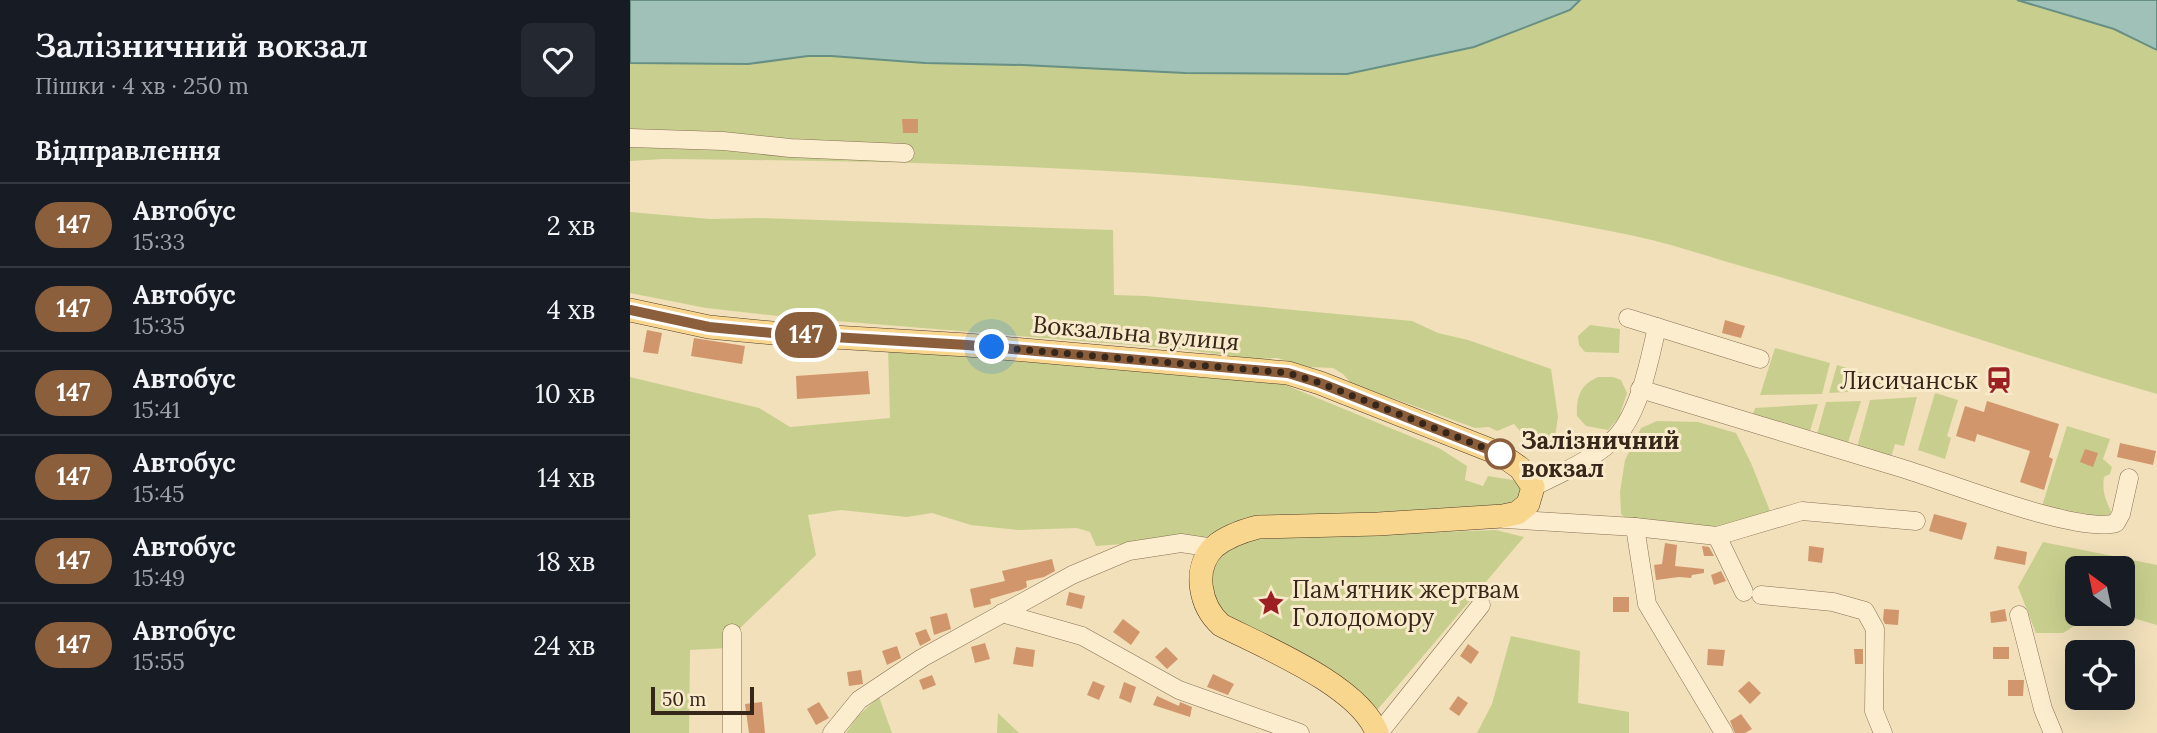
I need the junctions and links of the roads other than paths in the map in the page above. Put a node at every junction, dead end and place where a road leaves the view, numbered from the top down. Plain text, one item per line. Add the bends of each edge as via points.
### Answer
1 (630, 138) edge
2 (905, 153) dead end
3 (630, 310) edge
4 (1628, 318) dead end
5 (1657, 327) junction
6 (1760, 359) dead end
7 (1640, 389) junction
8 (2129, 478) dead end
9 (1533, 487) junction
10 (1483, 518) junction
11 (1916, 521) dead end
12 (1635, 527) junction
13 (1717, 536) junction
14 (1214, 548) junction
15 (1482, 605) dead end
16 (1002, 612) junction
17 (2019, 615) dead end
18 (732, 633) dead end
19 (732, 733) edge
20 (832, 733) edge
21 (1300, 733) edge
22 (1378, 733) edge
23 (1724, 733) edge
24 (1883, 733) edge
25 (2053, 733) edge

1 - 2 street
3 - 9 main road, Вокзальна вулиця via 709,327 1288,373 1500,454 1520,468
4 - 5 street
5 - 6 street
5 - 7 street
7 - 8 street via 2081,524 2105,527 2116,523
7 - 9 street via 1630,417 1613,441
9 - 10 main road via 1528,504 1517,513
10 - 12 street
10 - 14 main road via 1258,527 1241,531
11 - 13 street via 1801,511
12 - 13 street
12 - 23 street via 1647,604
13 - 24 street via 1753,594 1833,602 1865,611 1875,629 1874,711
14 - 16 street via 1181,543 1129,551
14 - 22 main road via 1201,584 1212,618 1316,674 1355,702
15 - 22 street
16 - 20 street via 859,700
16 - 21 street via 1082,636 1179,690
17 - 25 street
18 - 19 street

